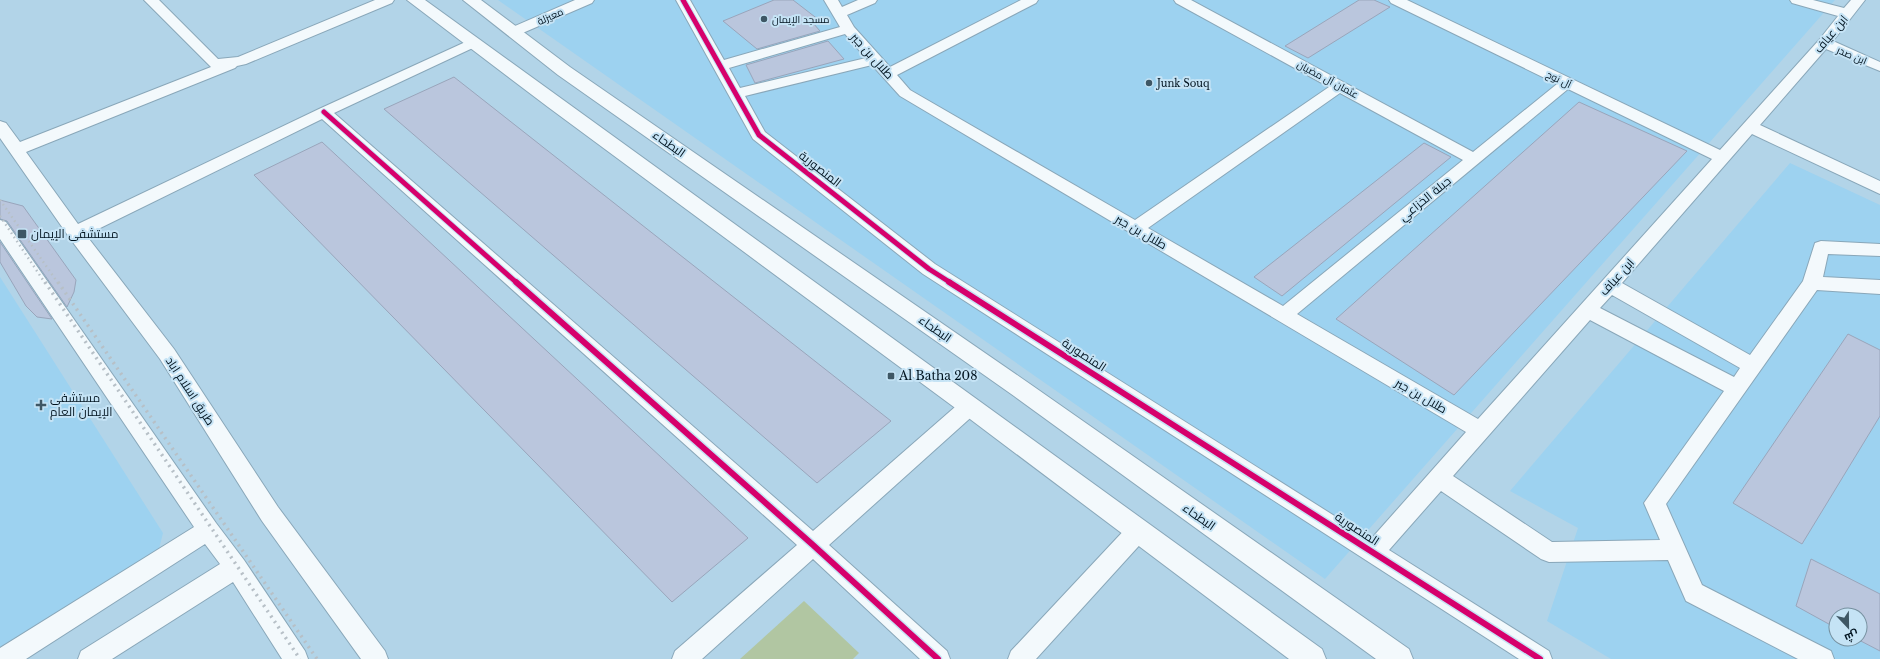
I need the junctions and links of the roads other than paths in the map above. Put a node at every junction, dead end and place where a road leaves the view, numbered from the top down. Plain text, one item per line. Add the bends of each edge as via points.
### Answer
1 (152, 0) edge
2 (386, 0) edge
3 (415, 0) edge
4 (471, 0) edge
5 (587, 0) edge
6 (683, 0) edge
7 (870, 0) edge
8 (1031, 0) edge
9 (1181, 0) edge
10 (1396, 0) edge
11 (1797, 0) edge
12 (1852, 0) edge
13 (1858, 0) edge
14 (834, 7) edge
15 (1845, 13) junction
16 (848, 30) junction
17 (513, 32) junction
18 (1829, 37) junction
19 (472, 43) junction
20 (876, 60) junction
21 (241, 61) junction
22 (721, 66) junction
23 (1880, 67) edge
24 (888, 74) junction
25 (579, 81) junction
26 (1567, 83) junction
27 (1340, 86) junction
28 (736, 94) junction
29 (554, 103) junction
30 (324, 112) junction
31 (635, 120) junction
32 (0, 126) edge
33 (1750, 127) junction
34 (596, 134) junction
35 (18, 149) junction
36 (1722, 158) junction
37 (1474, 159) junction
38 (1880, 188) edge
39 (0, 226) edge
40 (1136, 228) junction
41 (76, 232) junction
42 (1880, 250) edge
43 (1812, 284) junction
44 (1610, 285) junction
45 (1880, 287) edge
46 (1587, 310) junction
47 (1284, 315) junction
48 (1753, 366) junction
49 (1738, 388) junction
50 (970, 406) junction
51 (1481, 431) junction
52 (1439, 478) junction
53 (208, 530) junction
54 (1138, 531) junction
55 (813, 545) junction
56 (1675, 550) junction
57 (1373, 552) junction
58 (236, 567) junction
59 (4, 659) edge
60 (90, 659) edge
61 (296, 659) edge
62 (376, 659) edge
63 (684, 659) edge
64 (938, 659) edge
65 (1020, 659) edge
66 (1312, 659) edge
67 (1399, 659) edge
68 (1540, 659) edge
69 (1822, 659) edge

1 - 21 street via 215,64
2 - 21 street
3 - 19 main road
4 - 17 main road, البطحاء
5 - 17 street, معيزلة
6 - 22 street, المنصورية
7 - 14 street
8 - 24 street
9 - 27 street, عثمان آل مضيان
10 - 26 street, آل نوح
11 - 15 street
12 - 15 street
13 - 18 street, ابن عياف
14 - 16 street, طلال بن جبر
15 - 18 street
16 - 20 street, طلال بن جبر
16 - 22 street
17 - 25 main road, البطحاء
18 - 23 street, ابن صدر
18 - 33 street, ابن عياف
19 - 29 main road
19 - 30 street
20 - 24 street, طلال بن جبر
20 - 28 street
21 - 35 street
22 - 28 street, المنصورية
24 - 40 street, طلال بن جبر via 905,93
25 - 29 main road via 580,96
25 - 31 main road, البطحاء
26 - 36 street, آل نوح
26 - 37 street, جبلة الخزاعي
27 - 37 street, عثمان آل مضيان
27 - 40 street
28 - 57 street, المنصورية via 759,135 929,269
29 - 34 main road
30 - 41 street
30 - 55 street
31 - 34 main road via 618,115 601,117 591,124
31 - 67 main road, البطحاء via 1022,390
32 - 35 street, طريق اسلام اباد
33 - 36 street, ابن عياف
33 - 38 street
34 - 50 main road
35 - 41 street, طريق اسلام اباد
36 - 44 street, ابن عياف
37 - 47 street, جبلة الخزاعي
39 - 53 street
40 - 47 street, طلال بن جبر
41 - 62 street, طريق اسلام اباد via 167,354 270,514
42 - 43 street via 1821,247
43 - 45 street
43 - 48 street
44 - 46 street, ابن عياف
44 - 48 street
46 - 49 street
46 - 51 street, ابن عياف
47 - 51 street, طلال بن جبر
48 - 49 street
49 - 56 street via 1655,503
50 - 54 main road
50 - 55 street
51 - 52 street, ابن عياف
52 - 56 street via 1549,552
52 - 57 street, ابن عياف
53 - 58 street
53 - 59 street
54 - 65 street
54 - 66 main road
55 - 63 street
55 - 64 street
56 - 69 street via 1694,593
57 - 68 street, المنصورية
58 - 60 street
58 - 61 street

